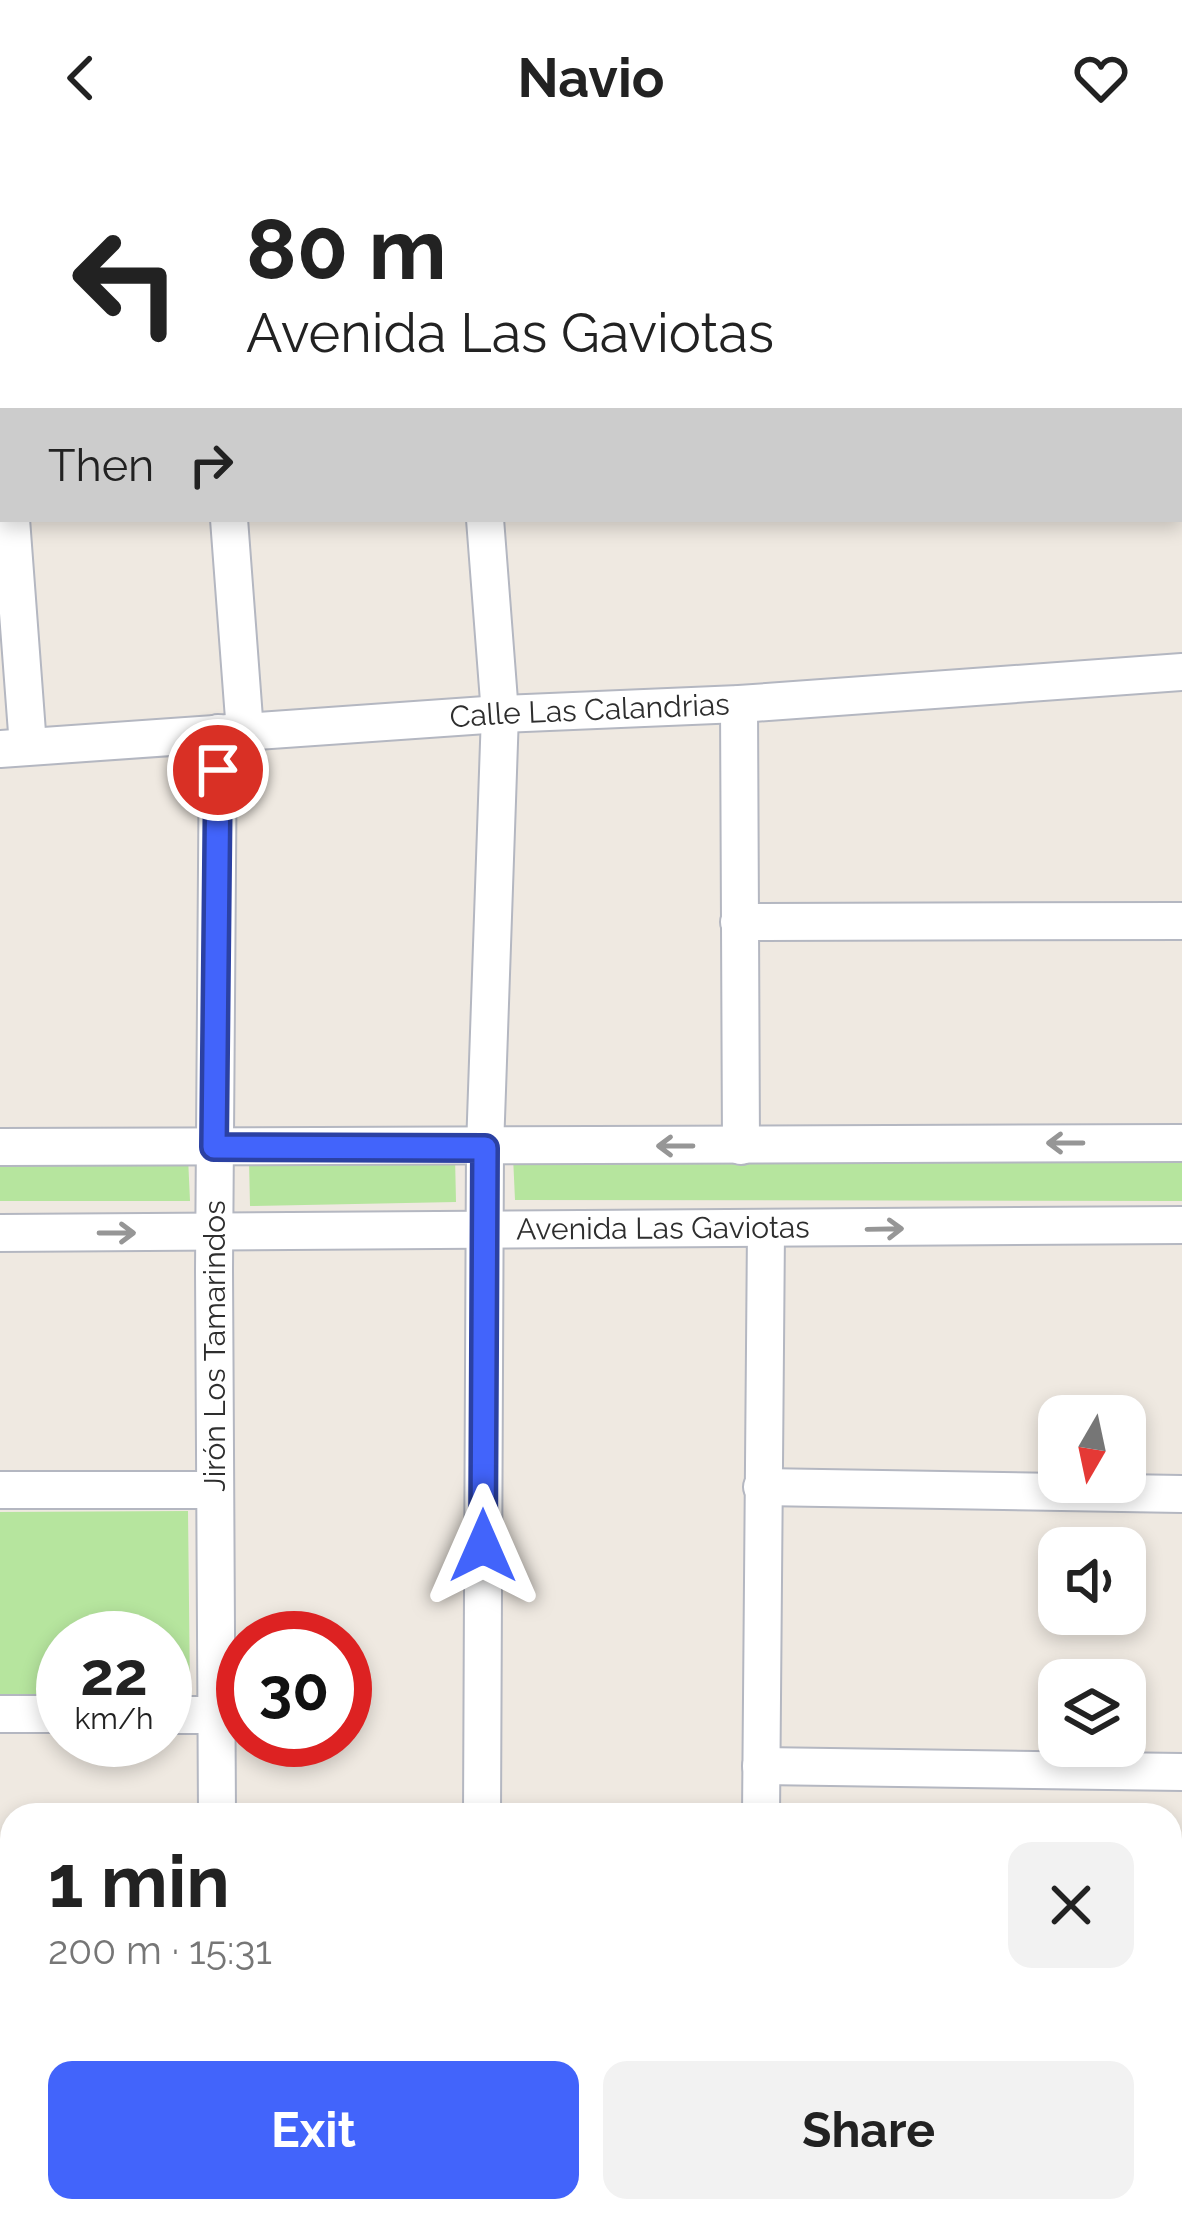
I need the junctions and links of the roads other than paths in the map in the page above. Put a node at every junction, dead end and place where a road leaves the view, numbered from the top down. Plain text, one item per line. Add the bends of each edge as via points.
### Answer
1 (11, 522) edge
2 (229, 522) edge
3 (485, 522) edge
4 (1182, 672) edge
5 (740, 704) junction
6 (500, 714) junction
7 (231, 732) junction
8 (14, 748) edge
9 (1182, 921) edge
10 (739, 922) junction
11 (1182, 1142) edge
12 (741, 1146) junction
13 (0, 1147) edge
14 (214, 1147) junction
15 (485, 1148) junction
16 (1182, 1225) edge
17 (766, 1230) junction
18 (214, 1232) junction
19 (485, 1232) junction
20 (0, 1234) edge
21 (762, 1487) junction
22 (0, 1490) edge
23 (215, 1490) junction
24 (1182, 1494) edge
25 (216, 1611) edge
26 (0, 1714) edge
27 (36, 1714) edge
28 (761, 1766) junction
29 (217, 1767) edge
30 (1182, 1772) edge
31 (217, 1803) edge
32 (482, 1803) edge
33 (761, 1803) edge

1 - 8 street
2 - 7 street, Jirón Los Tamarindos
3 - 6 street
4 - 5 street, Calle Las Calandrias
5 - 6 street, Calle Las Calandrias
5 - 10 street
6 - 7 street, Calle Las Calandrias
6 - 15 street
7 - 8 street, Calle Las Calandrias
7 - 14 street, Jirón Los Tamarindos
9 - 10 street
10 - 12 street
11 -> 12 street
12 -> 15 street
13 - 14 street
14 - 15 street
14 - 18 street, Jirón Los Tamarindos
15 - 19 street
17 -> 16 street, Avenida Las Gaviotas
17 - 19 street, Avenida Las Gaviotas
17 - 21 street
18 - 19 street, Avenida Las Gaviotas
20 -> 18 street, Avenida Las Gaviotas
18 - 23 street, Jirón Los Tamarindos
19 - 32 street
21 - 24 street
21 - 28 street
22 - 23 street
23 - 25 street, Jirón Los Tamarindos
26 - 27 street
28 - 30 street
28 - 33 street
29 - 31 street, Jirón Los Tamarindos

